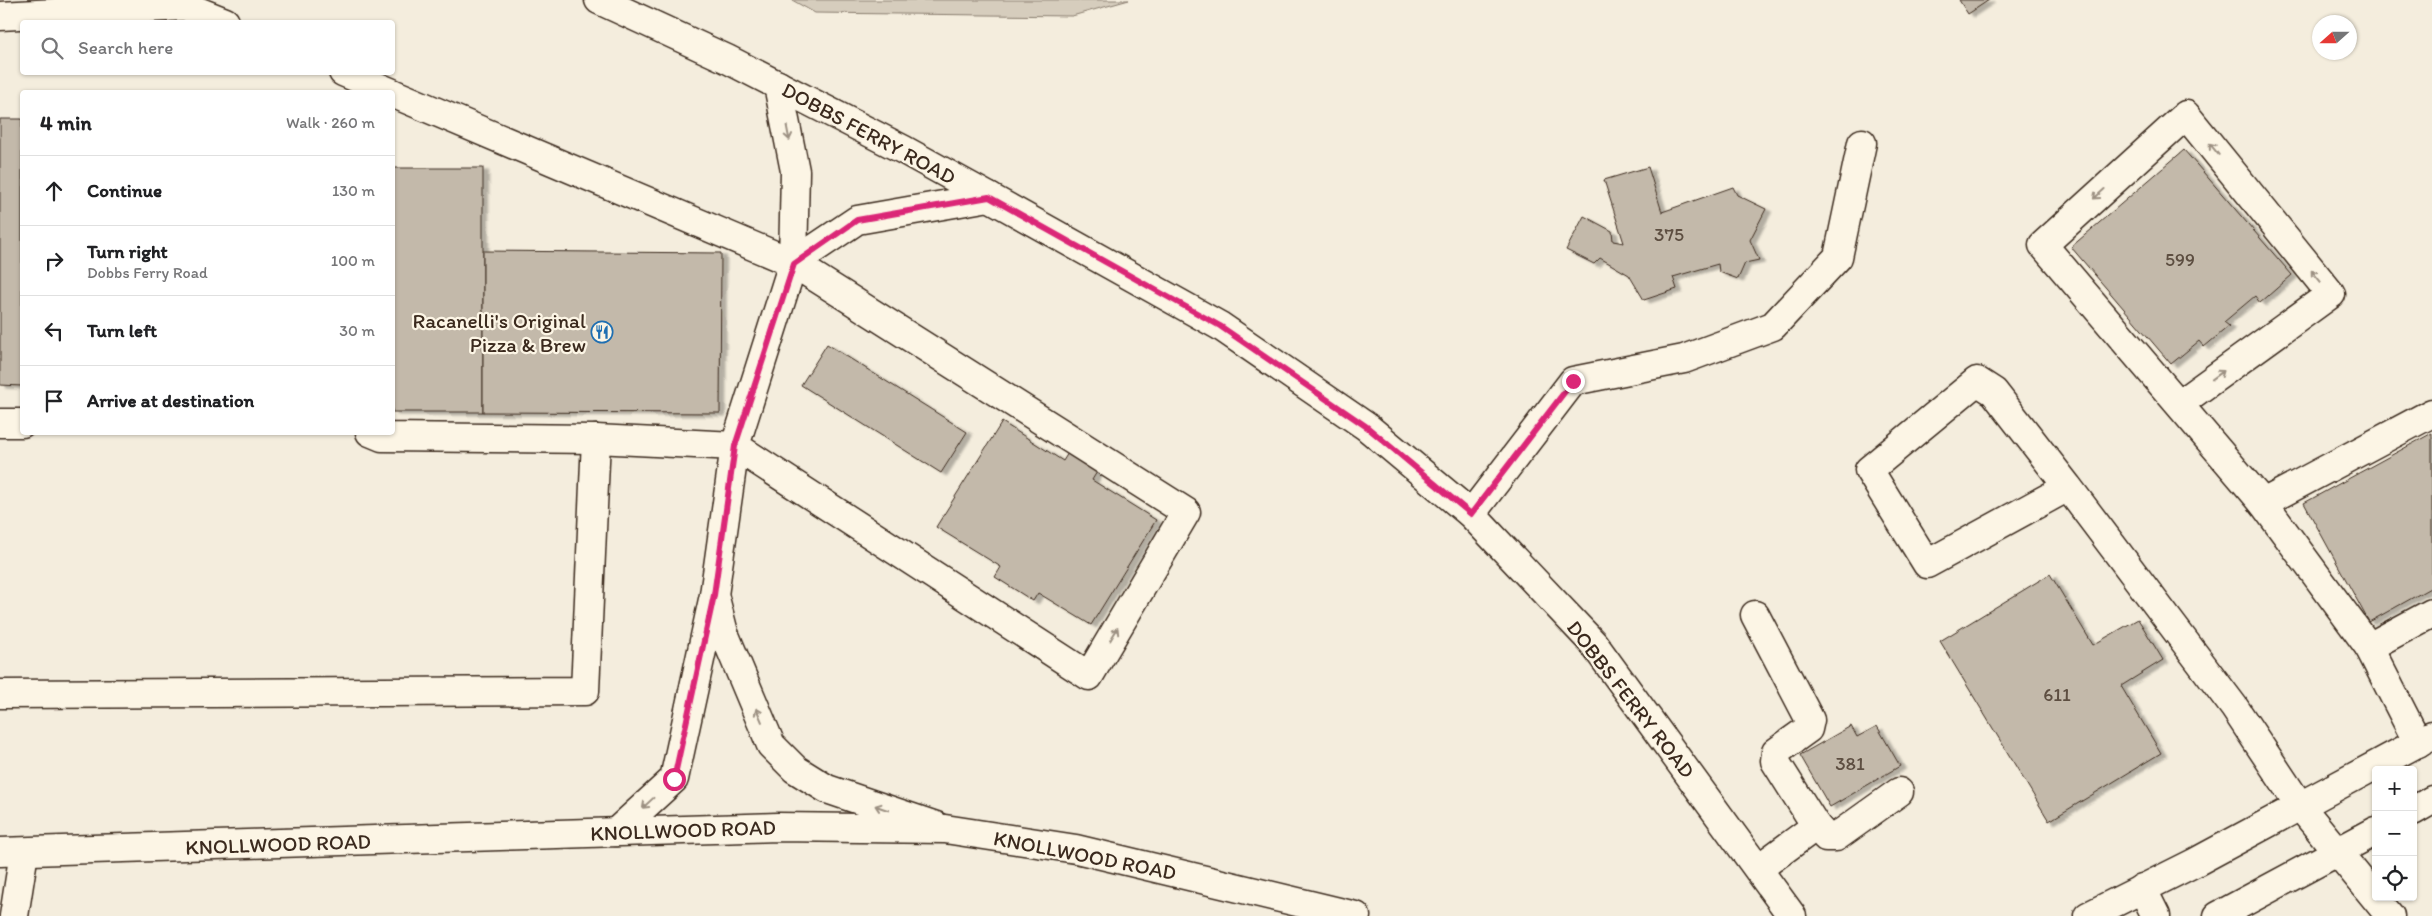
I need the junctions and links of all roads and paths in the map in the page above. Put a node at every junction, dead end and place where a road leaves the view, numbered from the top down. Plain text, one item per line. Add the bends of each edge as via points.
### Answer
1 (599, 0) edge
2 (0, 16) edge
3 (220, 20) edge
4 (350, 75) edge
5 (778, 85) junction
6 (384, 90) edge
7 (395, 95) edge
8 (1862, 143) dead end
9 (989, 197) junction
10 (794, 264) junction
11 (2179, 404) junction
12 (2432, 413) edge
13 (0, 423) edge
14 (20, 423) edge
15 (377, 435) edge
16 (596, 439) junction
17 (735, 446) junction
18 (2068, 487) junction
19 (2263, 503) junction
20 (1471, 514) junction
21 (714, 595) junction
22 (2432, 613) edge
23 (1755, 615) dead end
24 (2370, 648) junction
25 (0, 694) edge
26 (2425, 739) edge
27 (1898, 792) dead end
28 (2432, 800) edge
29 (2300, 806) junction
30 (2417, 809) edge
31 (1816, 826) junction
32 (945, 829) junction
33 (616, 832) junction
34 (2372, 833) edge
35 (12, 852) edge
36 (2337, 852) junction
37 (1759, 868) junction
38 (2142, 888) junction
39 (14, 916) edge
40 (1356, 916) edge
41 (1792, 916) edge
42 (2088, 916) edge
43 (2156, 916) edge
44 (2218, 916) edge
45 (2390, 916) edge

1 - 5 main road, DOBBS FERRY ROAD
2 - 3 main road via 185,6
4 - 6 main road
5 - 9 main road, DOBBS FERRY ROAD
5 -> 10 main road via 795,171
7 - 10 main road
8 - 20 main road via 1838,257 1773,326 1684,360 1573,381
9 - 10 main road via 857,220
9 - 20 main road, DOBBS FERRY ROAD via 1220,326 1367,427
10 - 17 main road
17 -> 10 main road via 1089,676 1186,512
11 -> 11 main road via 2331,294 2186,115 2043,245
11 - 19 main road
12 - 19 main road
13 - 14 main road
15 - 16 main road
16 - 17 main road
16 - 25 main road via 585,691
17 - 21 main road
18 - 18 main road via 1927,564 1868,470 1977,381 1994,392
18 - 29 main road via 2234,707
19 - 24 main road
20 - 37 main road, DOBBS FERRY ROAD via 1593,643
32 -> 21 main road via 827,789 795,769 771,745 724,633
21 -> 33 main road via 674,779
22 - 24 main road
23 - 31 main road via 1810,720 1808,729 1776,752 1775,761
24 - 26 main road
26 - 29 main road
27 - 31 main road via 1836,836 1826,837
28 - 30 main road
29 - 36 main road
29 - 38 main road
31 - 37 main road
32 - 33 main road, KNOLLWOOD ROAD via 777,827
32 - 40 main road, KNOLLWOOD ROAD via 1076,849
33 - 35 main road, KNOLLWOOD ROAD
34 - 36 main road
35 - 39 main road
36 - 44 main road
36 - 45 main road
37 - 41 main road, DOBBS FERRY ROAD
38 - 42 main road
38 - 43 main road

